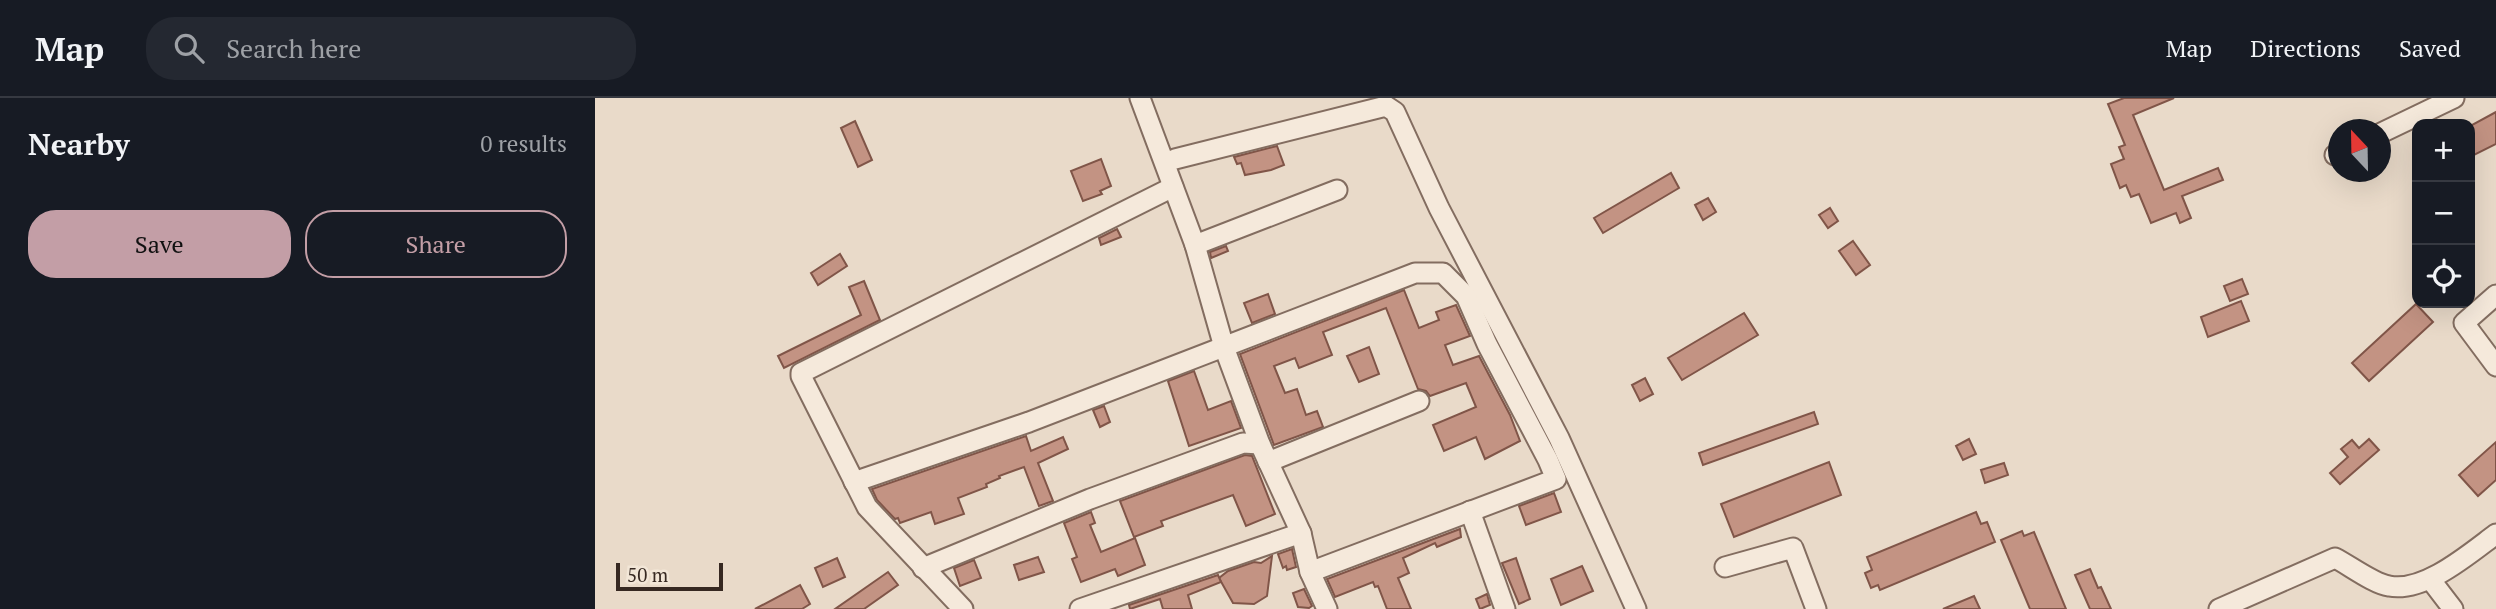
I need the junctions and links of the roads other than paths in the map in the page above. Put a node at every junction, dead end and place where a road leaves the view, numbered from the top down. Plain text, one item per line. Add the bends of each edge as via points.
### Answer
1 (1140, 98) edge
2 (2454, 98) edge
3 (1375, 103) edge
4 (2391, 128) edge
5 (1175, 159) dead end
6 (1174, 187) junction
7 (1337, 190) dead end
8 (1195, 245) junction
9 (2496, 295) edge
10 (1224, 347) junction
11 (2496, 366) edge
12 (1419, 401) dead end
13 (1260, 444) junction
14 (1268, 462) junction
15 (855, 482) junction
16 (1470, 511) junction
17 (1301, 533) junction
18 (2496, 534) edge
19 (1725, 567) dead end
20 (923, 568) junction
21 (1310, 572) junction
22 (2430, 579) junction
23 (963, 609) edge
24 (1080, 609) edge
25 (1327, 609) edge
26 (1506, 609) edge
27 (1636, 609) edge
28 (1816, 609) edge
29 (2219, 609) edge
30 (2453, 609) edge

1 - 6 street
2 - 4 street
3 - 5 street
3 - 27 street via 1395,112 1439,208 1559,438
6 - 8 street
6 - 15 street via 801,373
7 - 8 street
8 - 10 street
9 - 11 street via 2464,323
10 - 13 street
10 - 15 street
10 - 16 street via 1415,273 1443,273 1466,296 1556,479
12 - 14 street
13 - 14 street
13 - 20 street via 1243,443 1179,466
14 - 17 street
15 - 20 street via 867,507
16 - 21 street
16 - 26 street
17 - 21 street
17 - 24 street
18 - 22 street
19 - 28 street via 1793,548
20 - 23 street
21 - 25 street
22 - 29 street via 2387,586 2335,558
22 - 30 street

